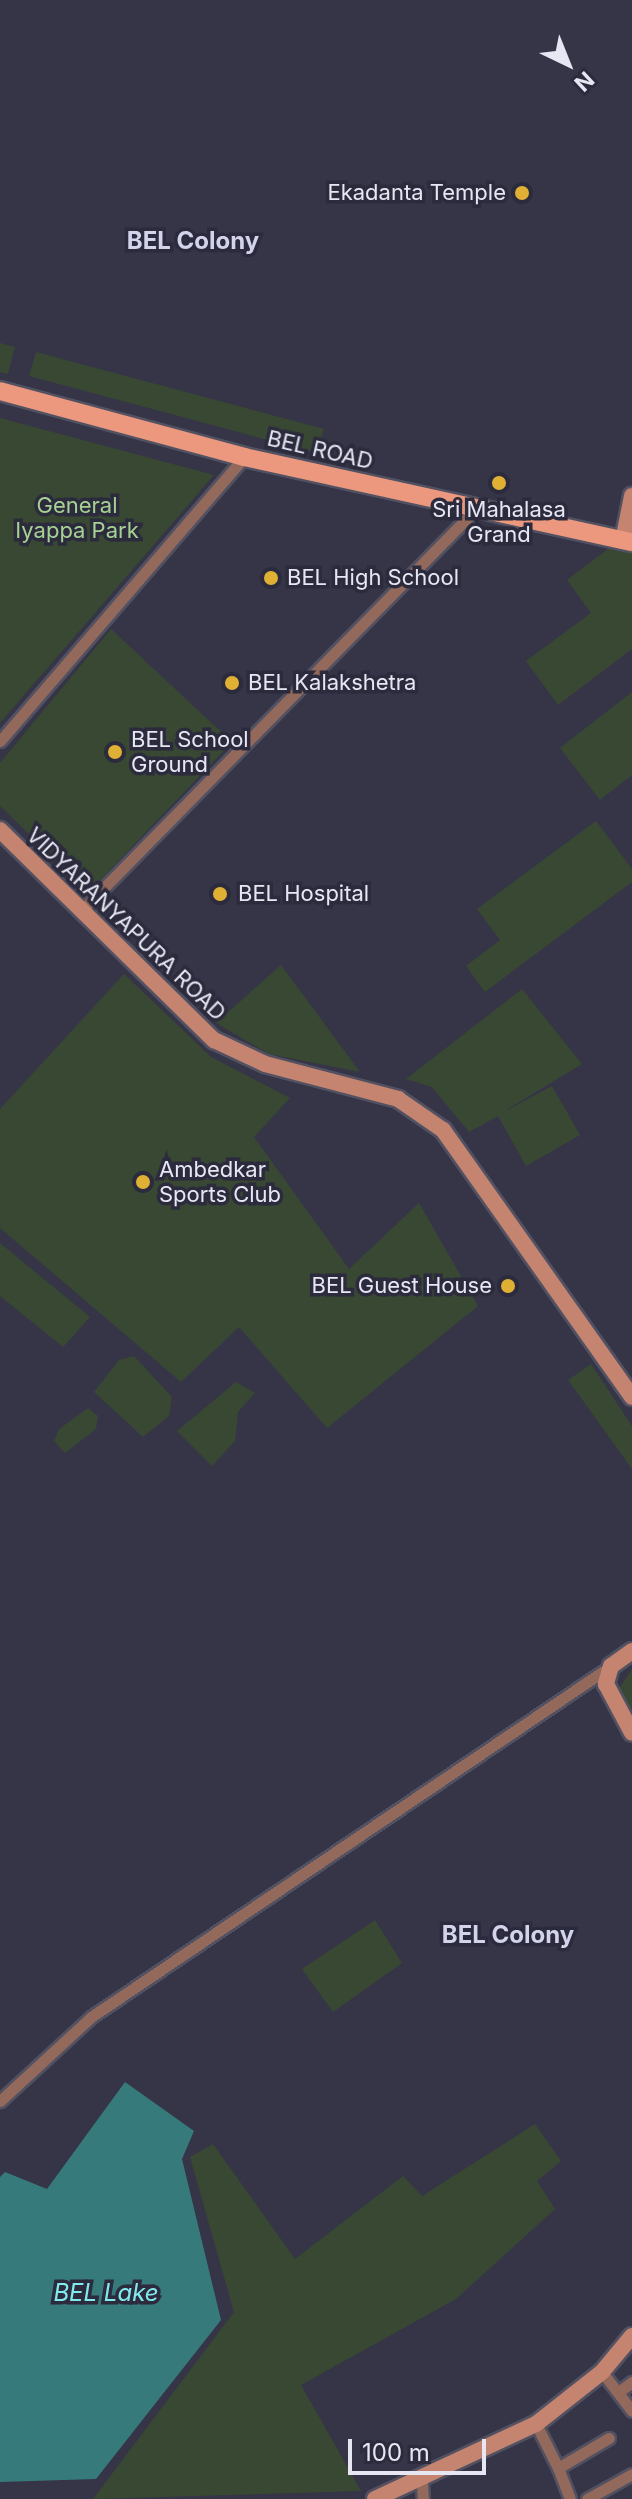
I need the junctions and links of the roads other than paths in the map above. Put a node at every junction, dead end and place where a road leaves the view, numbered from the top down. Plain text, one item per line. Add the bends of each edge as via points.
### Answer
1 (0, 391) edge
2 (244, 457) junction
3 (632, 496) edge
4 (474, 511) junction
5 (628, 542) edge
6 (0, 741) edge
7 (2, 834) edge
8 (81, 911) junction
9 (632, 1397) edge
10 (632, 1651) edge
11 (611, 1666) junction
12 (632, 1733) edge
13 (0, 2101) edge
14 (632, 2336) edge
15 (602, 2372) junction
16 (632, 2382) edge
17 (621, 2390) junction
18 (632, 2411) edge
19 (536, 2424) junction
20 (609, 2438) dead end
21 (558, 2468) junction
22 (632, 2474) edge
23 (422, 2491) edge
24 (396, 2495) edge
25 (375, 2499) edge
26 (570, 2499) edge
27 (587, 2499) edge

1 - 2 main road, BEL ROAD
2 - 4 main road, BEL ROAD
2 - 6 street
3 - 5 main road
4 - 5 main road, BEL ROAD
4 - 8 street
7 - 8 main road, VIDYARANYAPURA ROAD
8 - 9 main road, VIDYARANYAPURA ROAD via 214,1040 273,1067 398,1099 443,1130
10 - 11 main road
11 - 12 main road via 608,1698
11 - 13 street via 91,2017
14 - 15 main road
15 - 17 street
15 - 19 main road
16 - 17 street
17 - 18 street
19 - 21 street
19 - 23 main road
20 - 21 street
21 - 26 street
22 - 27 street
23 - 24 main road
24 - 25 main road

